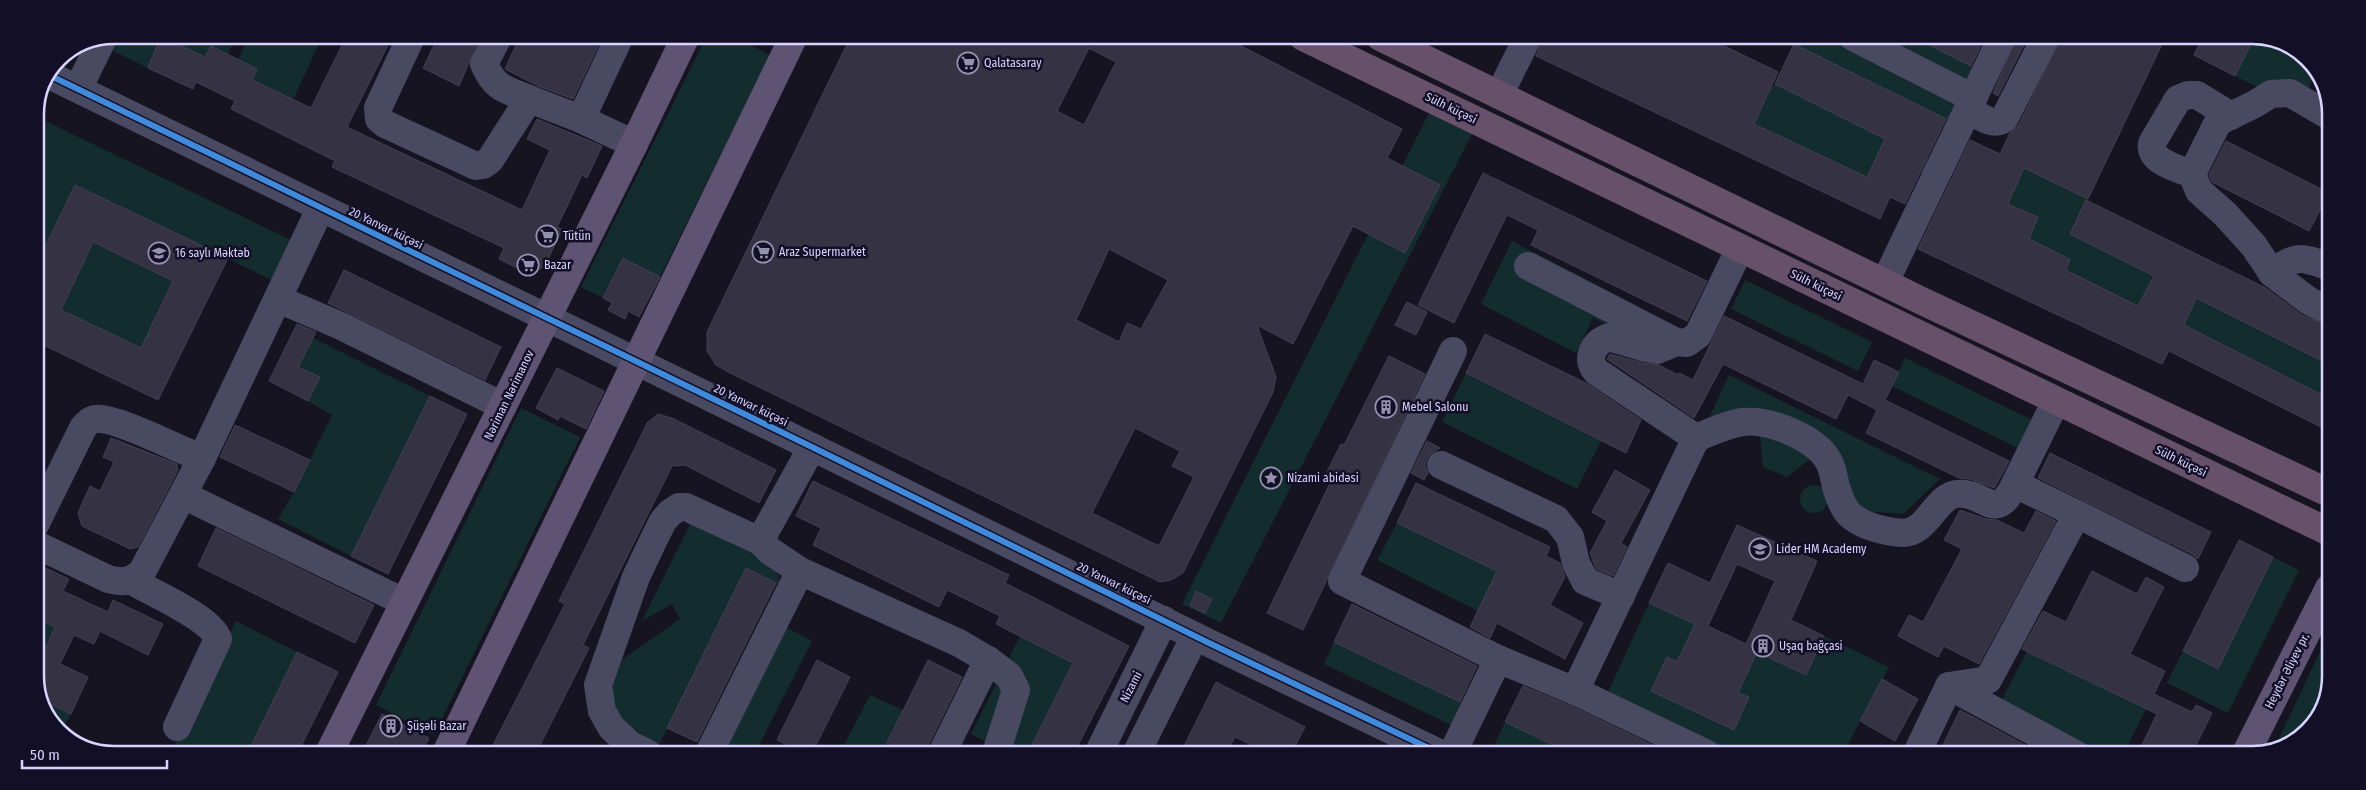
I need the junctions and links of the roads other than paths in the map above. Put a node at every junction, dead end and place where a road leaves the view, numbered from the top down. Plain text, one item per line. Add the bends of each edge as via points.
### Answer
1 (408, 44) edge
2 (495, 44) edge
3 (616, 44) edge
4 (682, 44) edge
5 (790, 44) edge
6 (1319, 44) edge
7 (1394, 44) edge
8 (1524, 44) edge
9 (1865, 44) edge
10 (1999, 44) edge
11 (2043, 44) edge
12 (100, 45) edge
13 (54, 78) edge
14 (78, 90) junction
15 (1499, 95) junction
16 (529, 99) junction
17 (1970, 104) junction
18 (2322, 107) edge
19 (2231, 116) junction
20 (581, 119) junction
21 (634, 144) junction
22 (2192, 174) junction
23 (320, 209) junction
24 (1740, 248) junction
25 (2322, 264) edge
26 (1528, 266) dead end
27 (2272, 273) junction
28 (1885, 282) junction
29 (278, 299) junction
30 (2322, 308) edge
31 (546, 318) junction
32 (1676, 342) junction
33 (1453, 351) dead end
34 (635, 362) junction
35 (2056, 401) junction
36 (503, 406) junction
37 (1696, 438) junction
38 (812, 447) junction
39 (202, 458) junction
40 (1441, 465) dead end
41 (2015, 484) junction
42 (2322, 490) edge
43 (183, 495) junction
44 (44, 507) edge
45 (2077, 514) junction
46 (2322, 529) edge
47 (760, 541) junction
48 (44, 548) edge
49 (2185, 568) dead end
50 (800, 570) junction
51 (132, 581) junction
52 (1621, 596) junction
53 (404, 602) junction
54 (2322, 602) edge
55 (1164, 620) junction
56 (1195, 636) junction
57 (1498, 659) junction
58 (988, 660) junction
59 (1950, 686) junction
60 (1575, 691) junction
61 (178, 727) dead end
62 (332, 746) edge
63 (449, 746) edge
64 (634, 746) edge
65 (712, 746) edge
66 (945, 746) edge
67 (998, 746) edge
68 (1102, 746) edge
69 (1140, 746) edge
70 (1425, 746) edge
71 (1447, 746) edge
72 (1690, 746) edge
73 (1920, 746) edge
74 (2060, 746) edge
75 (2250, 746) edge

1 - 16 street via 378,108 379,120 476,166 490,160
2 - 16 street via 484,64 489,75 497,86
3 - 20 street
4 - 21 main road, Nəriman Nərimanov
5 - 34 main road
6 - 24 highway, Sülh küçəsi
7 - 15 highway
8 - 15 street
9 - 17 street
10 - 17 street
11 - 17 street via 2004,119 1994,122
12 - 14 street
13 - 14 street, 20 Yanvar küçəsi
14 - 23 street, 20 Yanvar küçəsi
15 - 28 highway
16 - 20 street
17 - 28 street
18 - 19 street via 2290,93 2271,94
19 - 22 street via 2218,122
19 - 22 street via 2197,95 2178,99 2150,150 2155,158
20 - 21 street
21 - 31 main road, Nəriman Nərimanov
22 - 27 street via 2199,191 2254,246
23 - 29 street
23 - 31 street, 20 Yanvar küçəsi
24 - 32 street via 1698,335 1687,343
24 - 35 highway, Sülh küçəsi
25 - 27 street via 2305,259 2289,260
26 - 32 street
27 - 30 street via 2308,302
28 - 42 highway
29 - 36 street via 341,326
29 - 39 street
31 - 34 street, 20 Yanvar küçəsi
31 - 36 main road, Nəriman Nərimanov
32 - 37 street via 1657,350 1609,337 1596,345 1590,358 1591,366
33 - 57 street via 1342,581
34 - 38 street, 20 Yanvar küçəsi
34 - 63 main road
35 - 41 street
35 - 46 highway, Sülh küçəsi
36 - 53 main road, Nəriman Nərimanov
37 - 41 street via 1743,422 1771,425 1800,436 1819,449 1829,462 1848,514 1893,532 1914,530 1946,498 1956,494 1993,505 2001,504 2008,499
37 - 52 street
38 - 47 street
38 - 55 street, 20 Yanvar küçəsi
39 - 43 street
39 - 44 street via 120,424 96,419 83,428
40 - 52 street via 1556,519 1570,537 1576,563 1585,580
41 - 45 street
43 - 51 street via 142,572
43 - 53 street
45 - 49 street
45 - 59 street via 1988,680
47 - 50 street via 770,552
47 - 64 street via 686,507 679,507 663,521 636,577 598,685 602,711 611,728
48 - 51 street via 108,579
50 - 58 street
50 - 65 street
51 - 61 street via 204,621 216,632 218,639
52 - 60 street
53 - 62 main road, Nəriman Nərimanov
54 - 75 main road, Heydər Əliyev pr.
55 - 56 street, 20 Yanvar küçəsi
55 - 68 street, Nizami
56 - 69 street
56 - 70 street, 20 Yanvar küçəsi
57 - 60 street
57 - 71 street
58 - 66 street
58 - 67 street via 1009,676 1016,690
59 - 73 street
59 - 74 street
60 - 72 street

